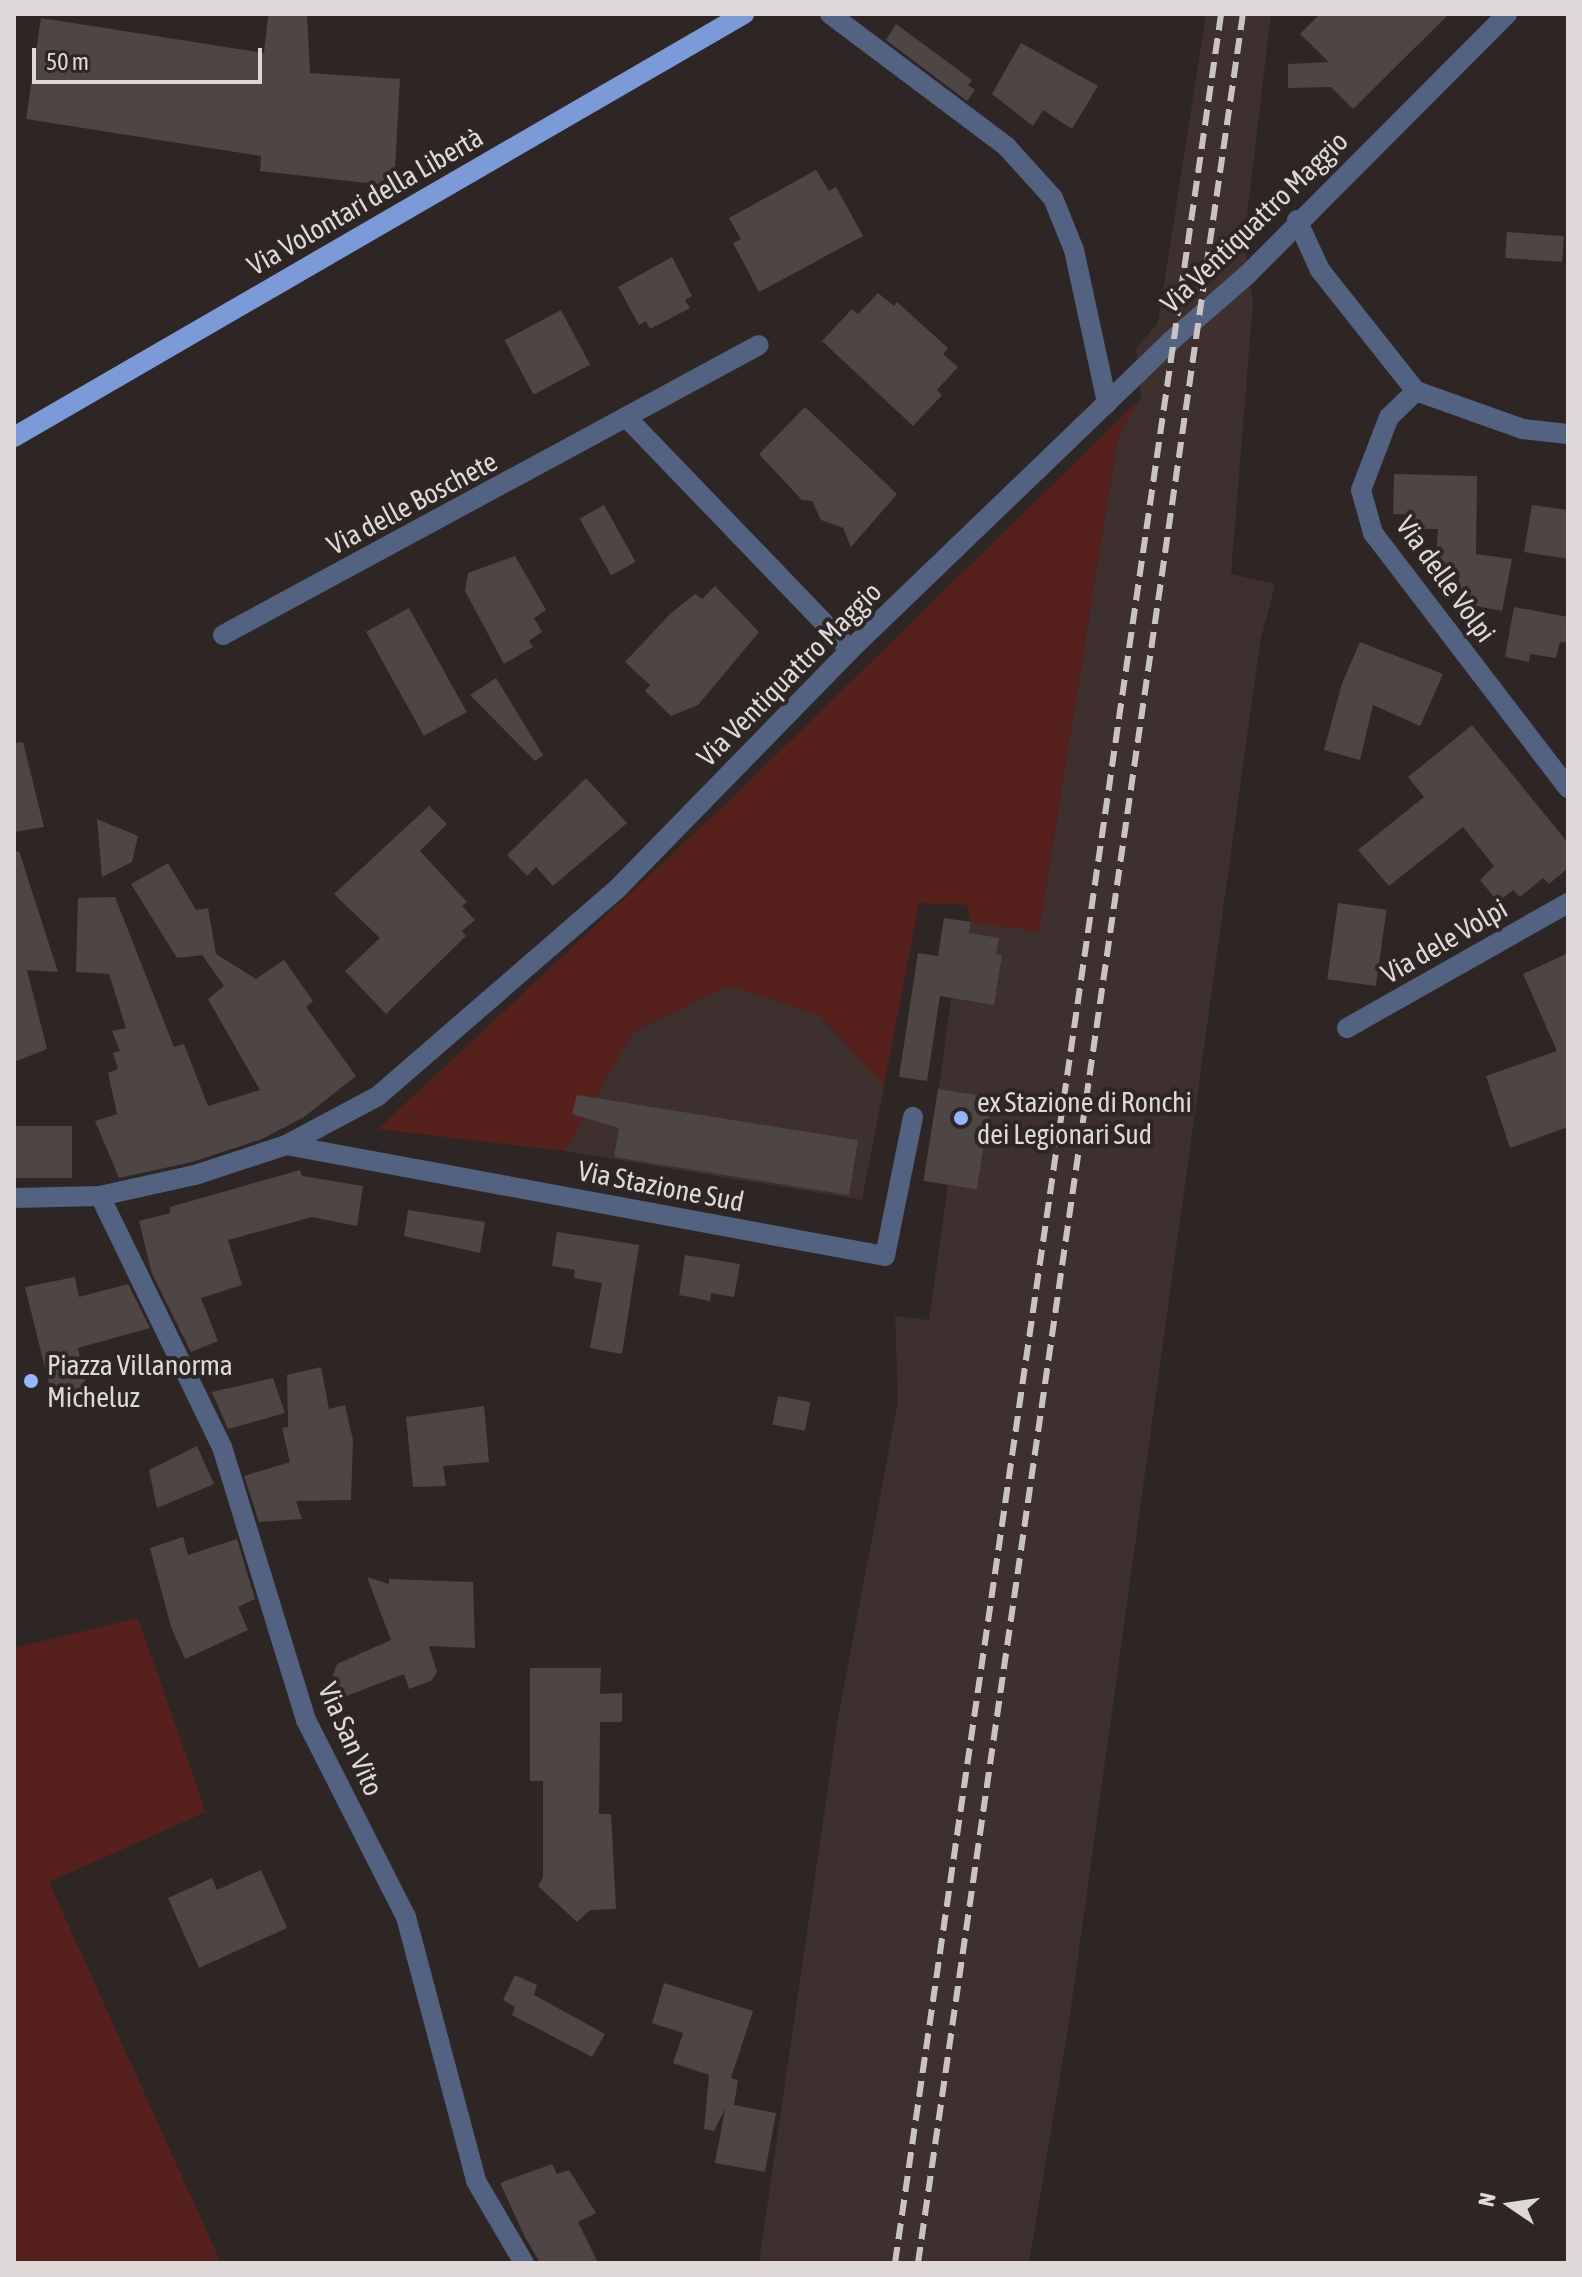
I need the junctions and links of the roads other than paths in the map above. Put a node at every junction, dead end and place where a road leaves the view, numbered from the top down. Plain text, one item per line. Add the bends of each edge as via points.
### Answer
1 (744, 14) edge
2 (830, 14) edge
3 (1507, 14) edge
4 (1297, 220) junction
5 (759, 345) dead end
6 (1416, 391) junction
7 (1107, 403) junction
8 (628, 419) junction
9 (1568, 434) edge
10 (14, 437) edge
11 (223, 635) dead end
12 (850, 650) junction
13 (1568, 788) edge
14 (1568, 903) edge
15 (1347, 1028) dead end
16 (913, 1117) dead end
17 (286, 1145) junction
18 (100, 1196) junction
19 (14, 1198) edge
20 (524, 2263) edge

1 - 10 main road, Via Volontari della Libertà
2 - 7 street via 1006,146 1053,198 1074,250
3 - 4 street, Via Ventiquattro Maggio
4 - 6 street via 1320,270
4 - 7 street, Via Ventiquattro Maggio via 1248,274
5 - 8 street, Via delle Boschete
6 - 9 street via 1523,429
6 - 13 street, Via delle Volpi via 1389,417 1361,490 1373,533
7 - 12 street, Via Ventiquattro Maggio
8 - 11 street, Via delle Boschete
8 - 12 street
12 - 17 street, Via Ventiquattro Maggio via 617,889 378,1096
14 - 15 street, Via dele Volpi
16 - 17 street, Via Stazione Sud via 885,1256
17 - 18 street, Via Ventiquattro Maggio via 195,1175
18 - 19 street, Via Ventiquattro Maggio
18 - 20 street, Via San Vito via 222,1447 306,1720 406,1917 476,2181

